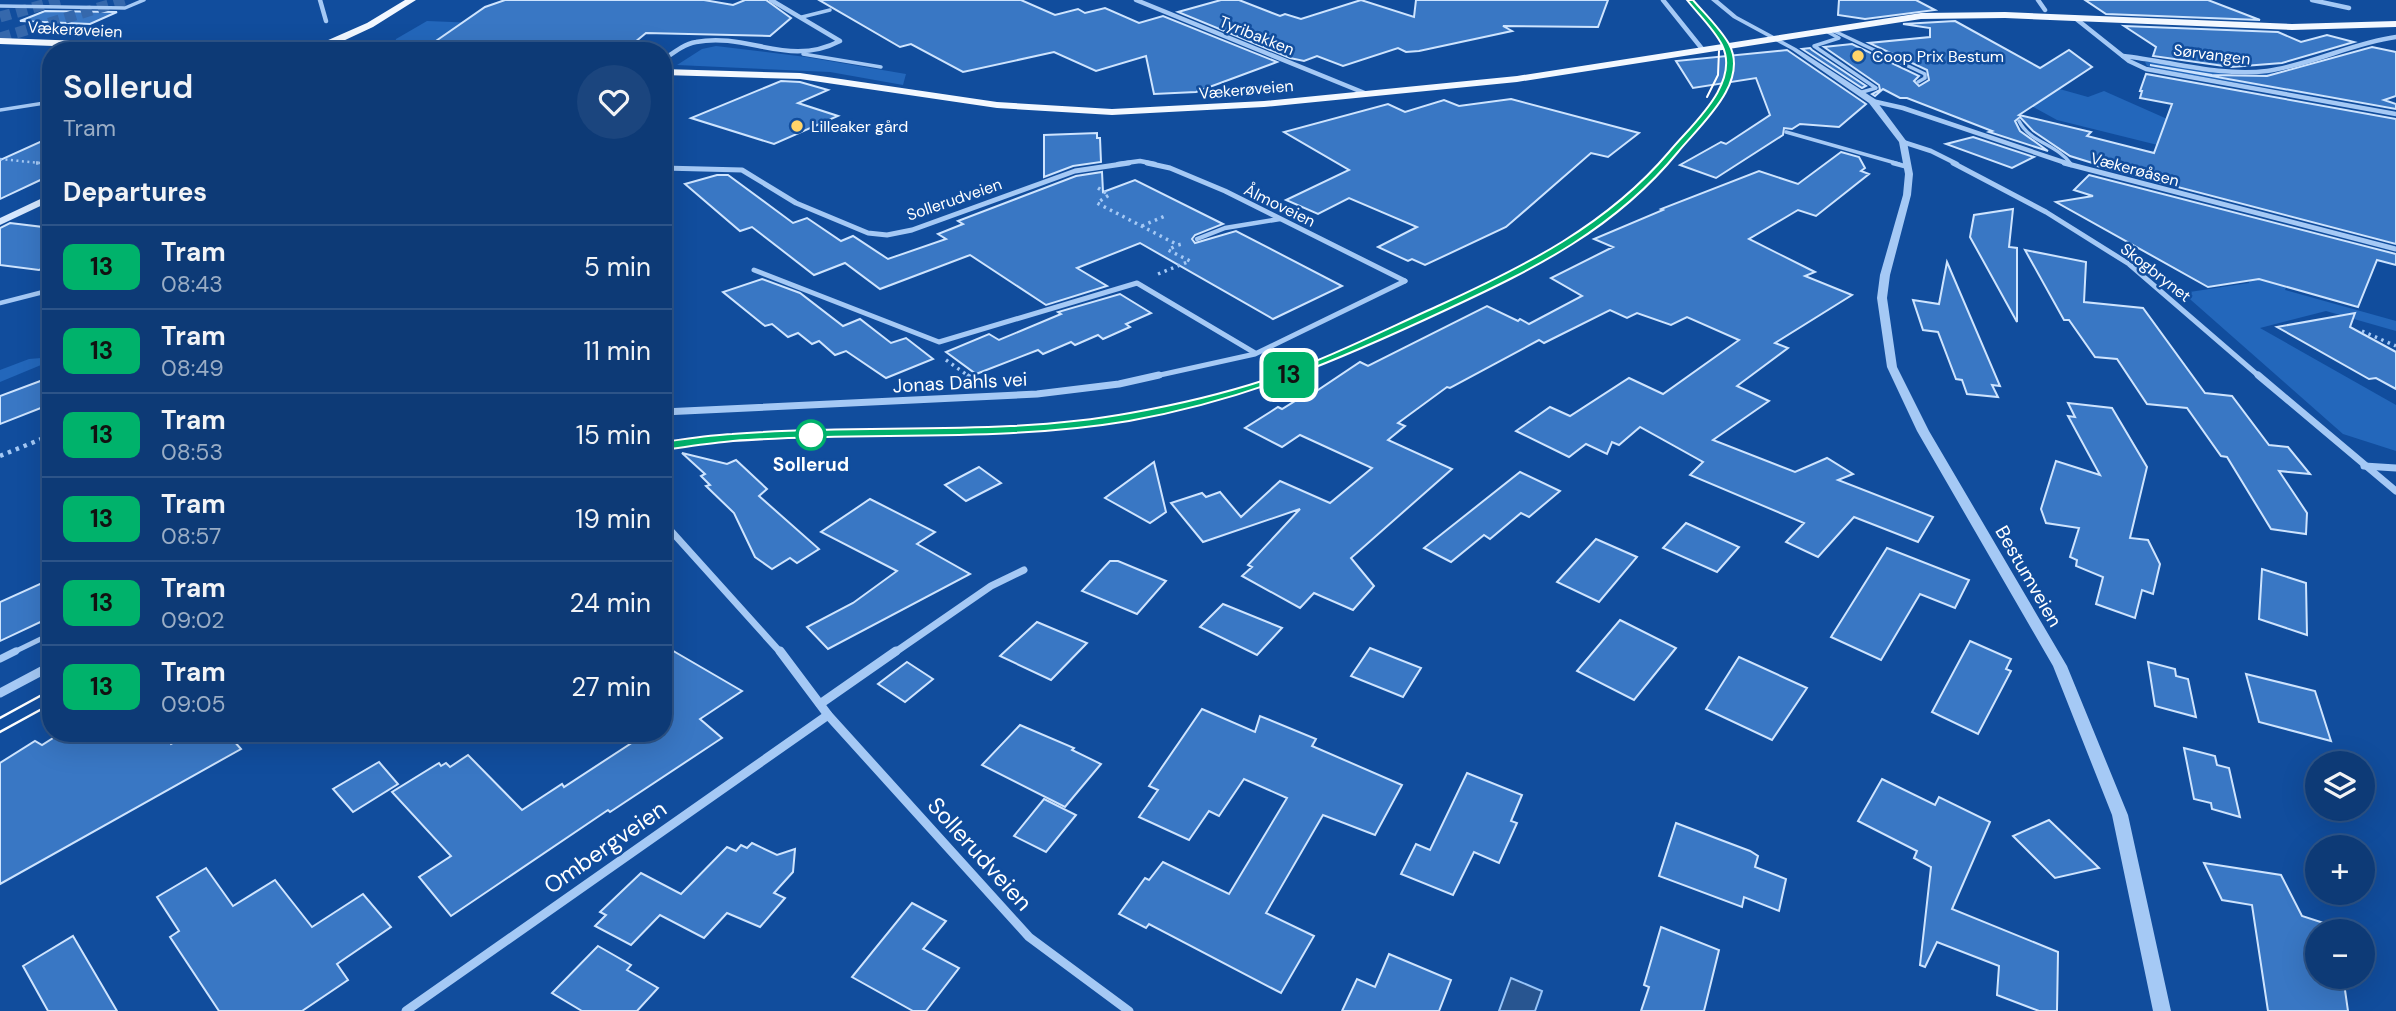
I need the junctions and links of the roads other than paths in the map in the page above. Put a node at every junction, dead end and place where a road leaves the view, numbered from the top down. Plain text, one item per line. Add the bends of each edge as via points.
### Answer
1 (144, 0) edge
2 (320, 0) edge
3 (411, 0) edge
4 (771, 0) edge
5 (1136, 0) edge
6 (1663, 0) edge
7 (1714, 0) edge
8 (2038, 0) edge
9 (2312, 0) edge
10 (0, 5) edge
11 (2349, 8) dead end
12 (830, 10) dead end
13 (2045, 10) dead end
14 (392, 13) junction
15 (802, 17) junction
16 (2075, 18) junction
17 (326, 21) dead end
18 (2396, 24) edge
19 (1826, 29) junction
20 (2396, 37) edge
21 (1774, 38) junction
22 (0, 41) edge
23 (332, 42) edge
24 (364, 42) edge
25 (42, 43) edge
26 (1703, 50) junction
27 (0, 51) edge
28 (42, 53) edge
29 (672, 54) edge
30 (803, 54) junction
31 (2121, 55) junction
32 (881, 68) dead end
33 (672, 72) edge
34 (1918, 82) dead end
35 (1859, 93) junction
36 (1367, 94) junction
37 (1872, 101) junction
38 (42, 103) edge
39 (0, 110) edge
40 (2396, 114) edge
41 (2019, 121) dead end
42 (1786, 132) dead end
43 (1903, 142) junction
44 (1140, 161) joint
45 (2071, 164) junction
46 (1908, 167) junction
47 (672, 168) edge
48 (42, 201) edge
49 (1280, 219) junction
50 (0, 222) edge
51 (1197, 239) road end
52 (2396, 249) edge
53 (754, 270) dead end
54 (1405, 281) joint
55 (42, 292) edge
56 (0, 303) edge
57 (1255, 354) junction
58 (672, 412) edge
59 (2363, 466) junction
60 (2396, 468) edge
61 (2396, 491) edge
62 (672, 532) edge
63 (1024, 570) dead end
64 (42, 638) edge
65 (0, 659) edge
66 (42, 671) edge
67 (0, 694) edge
68 (820, 704) junction
69 (828, 715) junction
70 (406, 1011) edge
71 (1129, 1011) edge
72 (2162, 1011) edge

1 - 10 lane via 125,8
2 - 17 street
3 - 14 main road
4 - 15 street
5 - 36 street, Tyribakken
6 - 26 street
7 - 21 street, Bestumveien
8 - 13 street
9 - 11 street
12 - 15 lane
14 - 23 main road
14 - 24 main road
15 - 30 street via 840,41
16 - 18 main road, Vækerøveien via 2292,27
16 - 19 main road, Vækerøveien via 1945,15
16 - 31 street
19 - 21 main road, Vækerøveien
19 - 34 lane via 1925,74
19 - 35 lane via 1839,38 1814,46 1876,88
20 - 31 street, Sørvangen via 2290,68 2252,72
21 - 26 main road, Vækerøveien
21 - 35 street, Bestumveien
22 - 25 main road, Vækerøveien
26 - 36 main road, Vækerøveien via 1517,79
27 - 28 main road, Vækerøveien
29 - 30 street via 699,41
30 - 32 lane
31 - 40 street via 2169,75
33 - 36 main road, Vækerøveien via 836,79 997,105 1090,113
35 - 37 street, Bestumveien
37 - 43 street, Bestumveien
37 - 45 street, Vækerøåsen
38 - 39 lane
41 - 45 lane via 2024,130 2063,153
42 - 46 lane
43 - 46 street, Bestumveien
43 - 59 street, Skogbrynet via 1942,156 2107,251 2153,283
44 - 47 street, Sollerudveien via 1068,174 887,235 867,233 796,203 743,170
44 - 49 street, Ålmoveien via 1181,172
45 - 52 street, Vækerøåsen
46 - 72 street, Bestumveien via 1907,195 1882,298 1892,367 1923,431 2060,666 2120,815
48 - 50 main road
49 - 51 lane via 1225,228
49 - 54 street, Ålmoveien
53 - 57 street via 939,342 1137,283
54 - 57 street, Jonas Dahls vei
55 - 56 lane
57 - 58 street, Jonas Dahls vei via 1119,384 1037,394
59 - 60 street
59 - 61 street, Skogbrynet
62 - 68 street, Sollerudveien via 774,644
63 - 68 street via 991,586
64 - 65 lane
66 - 67 street
68 - 69 street, Sollerudveien
69 - 70 street, Ombergveien
69 - 71 street, Sollerudveien via 1029,937

